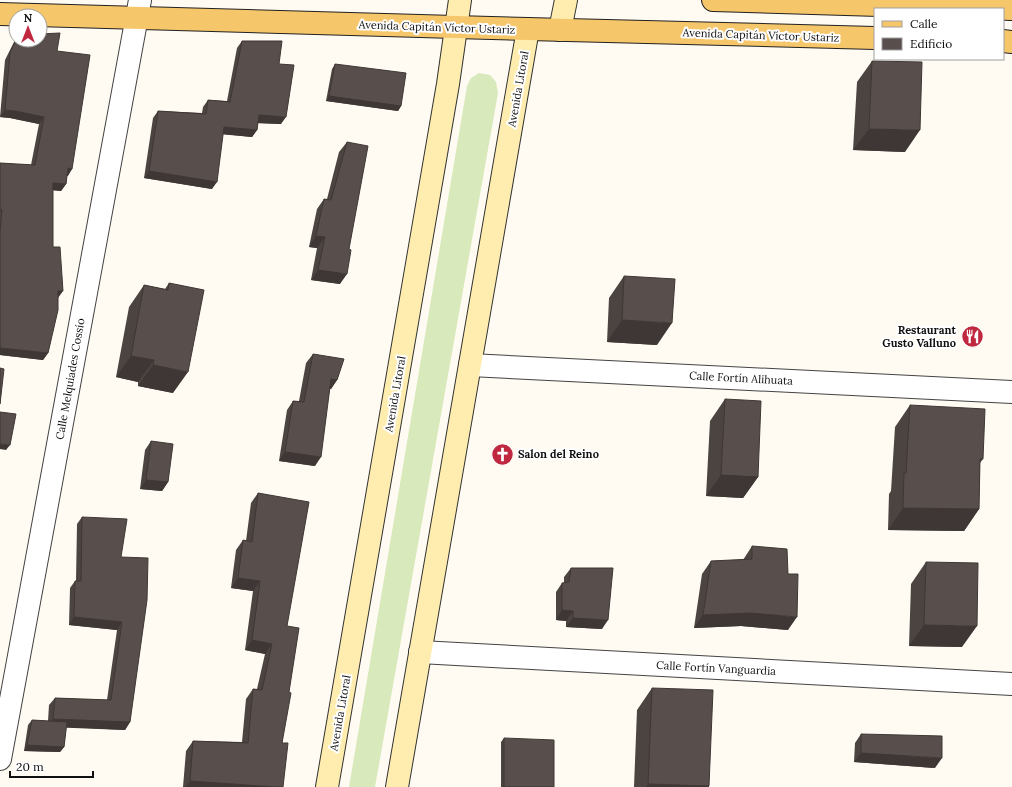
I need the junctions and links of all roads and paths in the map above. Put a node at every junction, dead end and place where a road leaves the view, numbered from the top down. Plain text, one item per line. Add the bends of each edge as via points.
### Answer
1 (460, 0) edge
2 (566, 0) edge
3 (712, 0) edge
4 (138, 8) edge
5 (979, 8) edge
6 (0, 14) edge
7 (455, 28) junction
8 (528, 29) junction
9 (560, 30) junction
10 (874, 38) edge
11 (470, 365) junction
12 (1012, 392) edge
13 (420, 652) junction
14 (1012, 684) edge
15 (6, 699) edge
16 (0, 759) edge
17 (327, 787) edge
18 (396, 787) edge

1 - 7 main road, Avenida Litoral
2 - 9 main road
3 - 5 main road
4 - 6 main road, Avenida Capitán Víctor Ustariz
4 - 7 main road, Avenida Capitán Víctor Ustariz
4 - 15 street, Calle Melquiades Cossío
7 - 8 main road, Avenida Capitán Víctor Ustariz
7 - 17 main road, Avenida Litoral via 448,84
8 - 9 main road, Avenida Capitán Víctor Ustariz
8 - 11 main road, Avenida Litoral
9 - 10 main road, Avenida Capitán Víctor Ustariz
11 - 12 street, Calle Fortín Alihuata
11 - 13 main road, Avenida Litoral
13 - 14 street, Calle Fortín Vanguardia
13 - 18 main road, Avenida Litoral
15 - 16 street, Calle Melquiades Cossío

